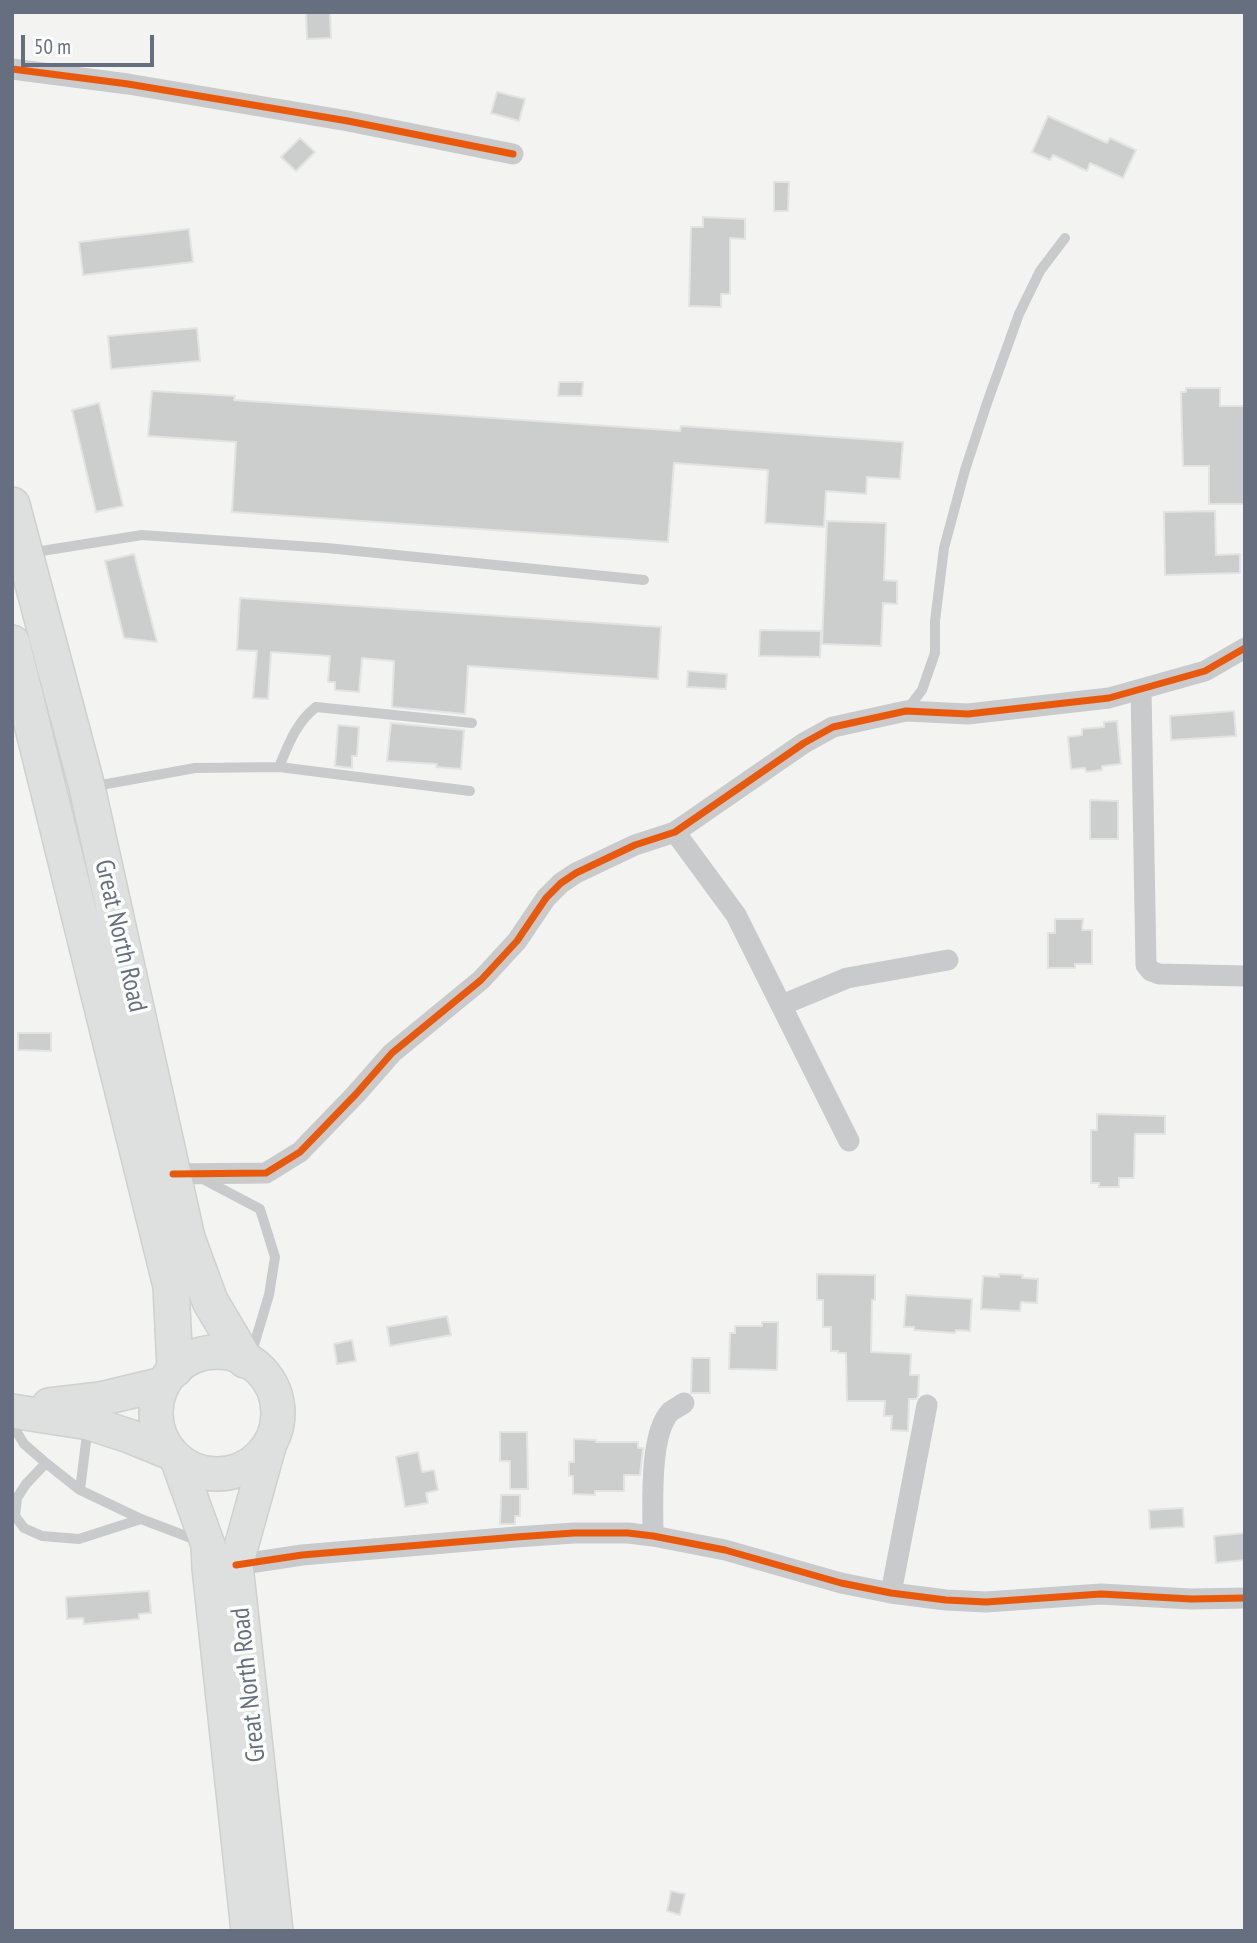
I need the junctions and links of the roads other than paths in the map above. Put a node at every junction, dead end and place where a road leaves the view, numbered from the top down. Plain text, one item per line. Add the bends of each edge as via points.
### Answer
1 (12, 69) edge
2 (513, 154) dead end
3 (1065, 238) dead end
4 (12, 505) edge
5 (18, 555) edge
6 (644, 580) dead end
7 (12, 643) edge
8 (1245, 648) edge
9 (1141, 690) junction
10 (906, 711) junction
11 (472, 723) dead end
12 (279, 766) junction
13 (87, 787) junction
14 (470, 791) dead end
15 (675, 832) junction
16 (948, 960) dead end
17 (1245, 976) edge
18 (782, 1005) junction
19 (849, 1141) dead end
20 (183, 1173) junction
21 (247, 1361) junction
22 (169, 1376) junction
23 (684, 1403) dead end
24 (928, 1405) dead end
25 (12, 1410) edge
26 (89, 1423) junction
27 (12, 1424) edge
28 (270, 1443) junction
29 (174, 1456) junction
30 (46, 1463) junction
31 (80, 1490) junction
32 (141, 1519) junction
33 (653, 1536) junction
34 (208, 1545) junction
35 (236, 1565) junction
36 (891, 1593) junction
37 (1245, 1598) edge
38 (248, 1931) edge
39 (276, 1931) edge

1 - 2 street via 348,121
3 - 10 lane via 1040,271 1019,314 987,403 944,548 935,653 922,690
4 - 5 highway, Great North Road
5 - 6 lane via 142,535 327,548
5 - 13 highway, Great North Road
7 - 22 highway, Great North Road via 171,1286
8 - 9 street via 1205,671
9 - 10 street via 1109,698 968,713
9 - 17 street via 1146,965 1159,974
10 - 15 street via 833,727
11 - 12 lane via 316,707 303,717
12 - 13 lane via 195,768
12 - 14 lane
13 - 20 highway, Great North Road
15 - 18 street via 736,915
15 - 20 street via 635,845 561,883 481,980 392,1054 300,1152 266,1173
16 - 18 street via 847,978
18 - 19 street
20 - 21 highway, Great North Road via 187,1238 210,1301
20 - 21 lane via 260,1209 275,1257 269,1295
21 - 22 main road via 228,1353 208,1353 190,1359
21 - 28 main road via 267,1379 277,1402
22 - 25 main road via 100,1399
22 - 29 main road via 156,1404 157,1425
23 - 33 street via 669,1413 654,1458
24 - 36 street
25 - 26 main road
26 - 29 main road
26 - 31 lane
27 - 30 lane via 24,1444
28 - 29 main road via 248,1465 228,1472 196,1470
28 - 35 main road, Great North Road
29 - 34 main road, Great North Road
30 - 31 lane
30 - 32 lane via 17,1498 15,1516 24,1528 42,1536 79,1539
31 - 32 lane
32 - 34 lane
33 - 35 street via 574,1533 516,1537
33 - 36 street
34 - 38 main road, Great North Road
35 - 39 main road, Great North Road
36 - 37 street via 986,1602 1101,1594

